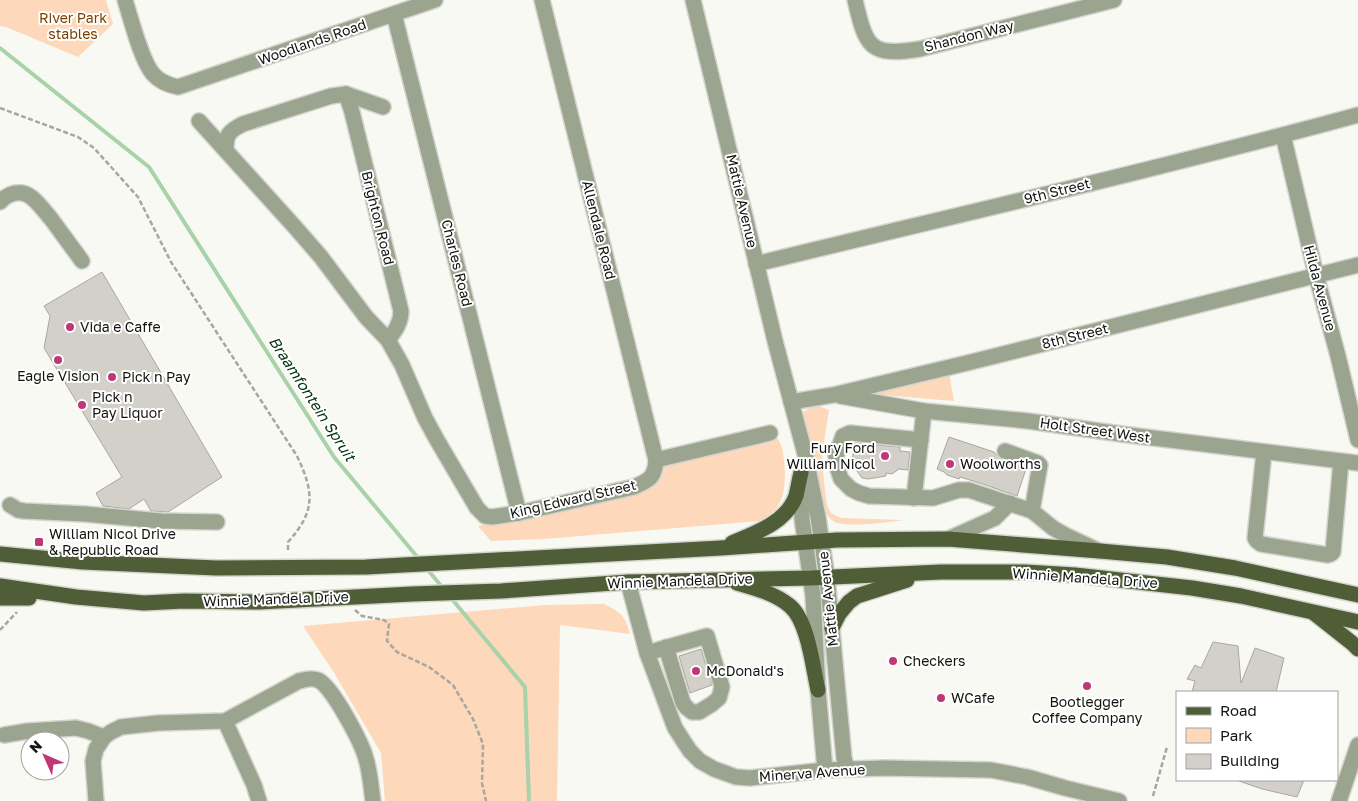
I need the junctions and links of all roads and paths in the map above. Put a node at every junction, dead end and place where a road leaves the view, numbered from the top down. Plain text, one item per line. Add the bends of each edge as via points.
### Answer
1 (125, 0) edge
2 (435, 0) edge
3 (542, 0) edge
4 (693, 0) edge
5 (855, 0) edge
6 (1114, 0) edge
7 (394, 14) junction
8 (346, 94) junction
9 (383, 107) dead end
10 (0, 108) edge
11 (1358, 115) edge
12 (199, 121) dead end
13 (1283, 136) junction
14 (226, 150) junction
15 (0, 202) edge
16 (82, 261) dead end
17 (756, 264) junction
18 (1358, 265) edge
19 (1316, 274) junction
20 (388, 340) junction
21 (833, 395) junction
22 (791, 402) junction
23 (924, 411) junction
24 (1355, 417) edge
25 (770, 433) dead end
26 (921, 440) junction
27 (1358, 440) edge
28 (1005, 451) dead end
29 (1264, 452) junction
30 (656, 460) junction
31 (1341, 461) junction
32 (1358, 463) edge
33 (801, 473) junction
34 (914, 498) junction
35 (1010, 503) junction
36 (10, 504) dead end
37 (1032, 511) junction
38 (519, 513) junction
39 (217, 522) dead end
40 (948, 539) junction
41 (822, 541) junction
42 (806, 542) junction
43 (721, 548) junction
44 (1100, 551) junction
45 (288, 552) dead end
46 (0, 554) edge
47 (983, 572) junction
48 (811, 578) junction
49 (827, 578) junction
50 (726, 579) junction
51 (628, 582) junction
52 (0, 586) edge
53 (1358, 595) edge
54 (76, 597) junction
55 (0, 598) edge
56 (341, 598) junction
57 (20, 610) dead end
58 (1311, 610) junction
59 (1358, 622) edge
60 (832, 628) junction
61 (0, 630) edge
62 (666, 647) junction
63 (1358, 649) edge
64 (647, 653) junction
65 (818, 690) junction
66 (226, 721) junction
67 (4, 735) dead end
68 (104, 738) junction
69 (1358, 745) edge
70 (1167, 747) dead end
71 (848, 769) junction
72 (826, 770) junction
73 (1153, 796) dead end
74 (96, 801) edge
75 (259, 801) edge
76 (373, 801) edge
77 (486, 801) edge
78 (1119, 801) edge
79 (1339, 801) edge

1 - 7 street, Woodlands Road via 153,74 169,86 178,87
2 - 7 street, Woodlands Road
3 - 30 street, Allendale Road
4 - 17 street, Mattie Avenue
5 - 6 street, Shandon Way via 865,36 875,47 892,52
7 - 38 street, Charles Road
8 - 9 street
8 - 14 street via 234,128 226,139
8 - 20 street, Brighton Road via 401,311 399,324
10 - 45 path via 78,137 94,148 138,197 171,262 305,472 310,497 308,512 288,542
11 - 13 street, 9th Street
12 - 14 street
13 - 17 street, 9th Street
13 - 19 street, Hilda Avenue
14 - 20 street
15 - 16 street via 16,193 32,197
17 - 22 street, Mattie Avenue
18 - 19 street, 8th Street
19 - 21 street, 8th Street
19 - 24 street, Hilda Avenue
20 - 38 street, King Edward Street via 437,440 477,508 488,517
21 - 22 street, 8th Street
21 - 23 street, Holt Street West
22 - 33 street, Mattie Avenue
22 - 41 street, Mattie Avenue
23 - 26 street
23 - 29 street, Holt Street West via 1028,421
24 - 27 street, Hilda Avenue
25 - 30 street
26 - 34 street
26 - 34 street via 850,433 843,436 836,456 841,479 851,489 869,496
28 - 37 street via 1040,466
29 - 31 street, Holt Street West
29 - 31 street via 1257,542 1328,555 1333,552
30 - 38 street, King Edward Street via 656,470 651,478 634,487
31 - 32 street, Holt Street West
33 - 42 street, Mattie Avenue
33 - 43 main road via 796,496 782,516 767,527
34 - 35 street via 934,498 969,490
35 - 37 street
35 - 40 street via 995,518
36 - 39 street via 24,511
37 - 44 street via 1053,528
40 - 41 main road, Winnie Mandela Drive
40 - 44 main road, Winnie Mandela Drive
41 - 42 main road, Winnie Mandela Drive
41 - 49 street, Mattie Avenue
42 - 43 main road, Winnie Mandela Drive
42 - 48 street, Mattie Avenue
43 - 46 main road, Winnie Mandela Drive via 366,567 216,568 83,562
44 - 53 main road, Winnie Mandela Drive via 1235,568
47 - 49 main road, Winnie Mandela Drive
47 - 58 main road, Winnie Mandela Drive via 1075,575 1192,588
47 - 60 main road via 902,581 857,596 839,614
48 - 49 main road, Winnie Mandela Drive
48 - 50 main road, Winnie Mandela Drive
48 - 65 street, Mattie Avenue
49 - 60 street, Mattie Avenue
50 - 51 main road, Winnie Mandela Drive
50 - 65 main road via 776,597 795,611 804,629
51 - 56 main road, Winnie Mandela Drive
51 - 64 street, Minerva Avenue
52 - 54 main road, Winnie Mandela Drive
54 - 55 main road
54 - 56 main road, Winnie Mandela Drive via 144,603
56 - 77 path via 362,616 384,620 388,624 387,641 397,652 453,685 483,744 482,783
57 - 61 path
58 - 59 main road, Winnie Mandela Drive
58 - 63 main road
60 - 71 street, Mattie Avenue via 844,758
62 - 62 street via 708,636 722,687 719,698 699,712 687,708
62 - 64 street
64 - 72 street, Minerva Avenue via 675,728 700,761 736,777
65 - 72 street, Mattie Avenue
66 - 68 street via 121,727
66 - 75 street
66 - 76 street via 298,681 318,680 332,693 362,747
67 - 68 street via 76,728
68 - 74 street via 93,760
69 - 79 street
70 - 73 path
71 - 72 street, Minerva Avenue
71 - 78 street, Minerva Avenue via 991,770

